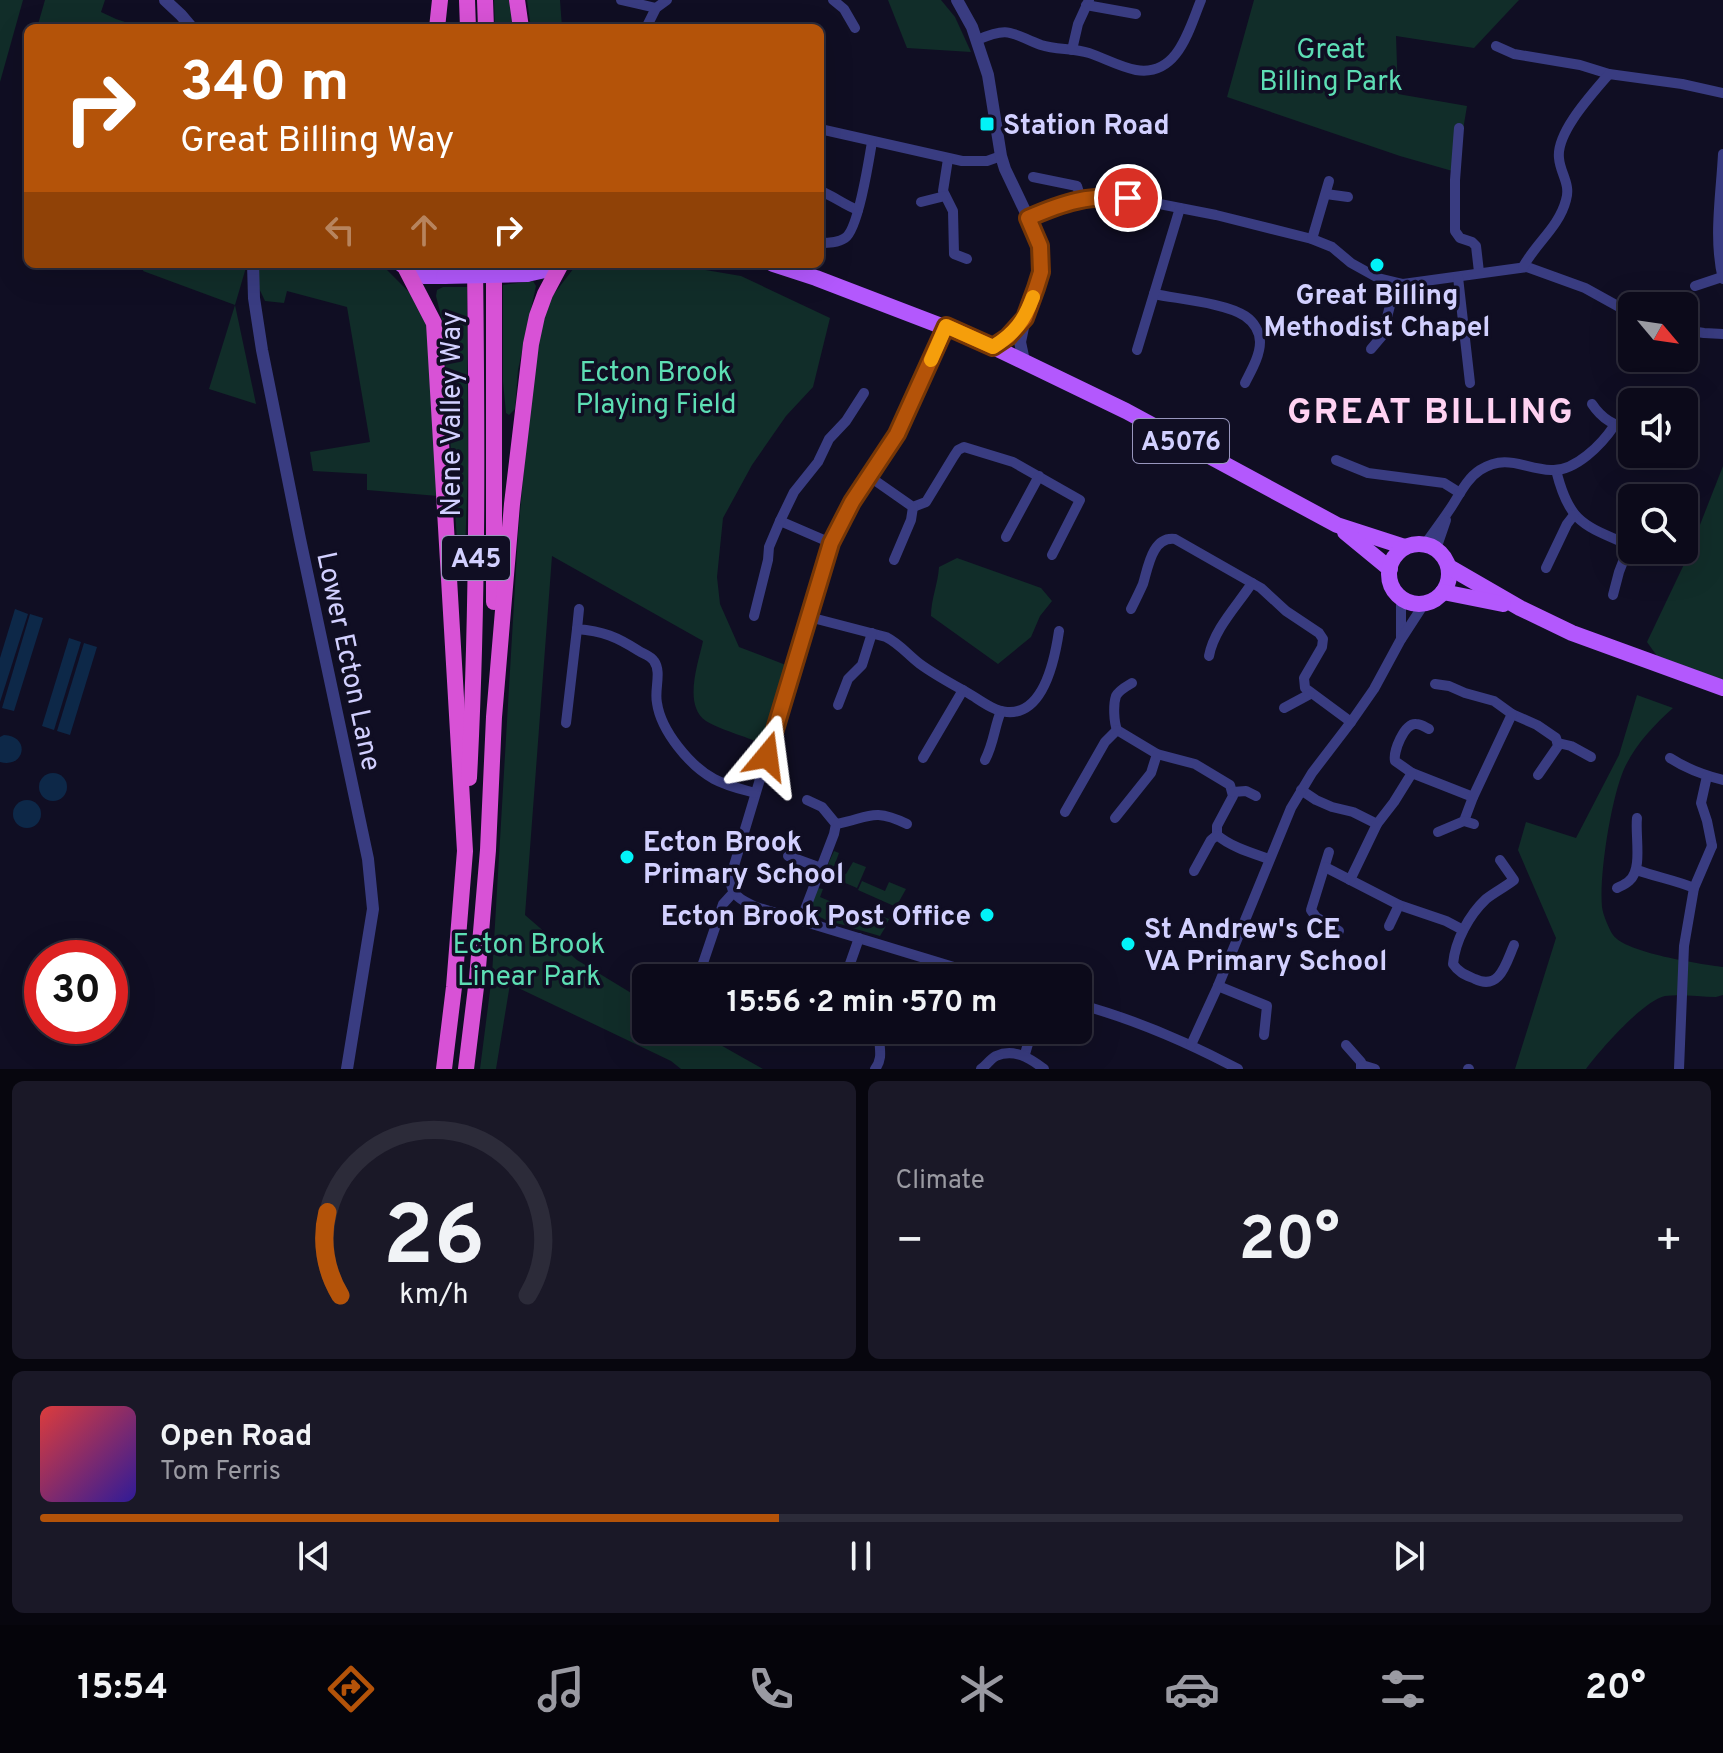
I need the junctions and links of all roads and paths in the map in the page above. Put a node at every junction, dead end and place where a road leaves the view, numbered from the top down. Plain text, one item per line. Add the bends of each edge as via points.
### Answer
1 (165, 0) edge
2 (440, 0) edge
3 (467, 0) edge
4 (485, 0) edge
5 (517, 0) edge
6 (621, 0) edge
7 (667, 0) edge
8 (833, 0) edge
9 (957, 0) edge
10 (1201, 0) edge
11 (1087, 2) edge
12 (656, 8) junction
13 (1136, 14) dead end
14 (189, 24) edge
15 (437, 24) edge
16 (468, 24) edge
17 (486, 24) edge
18 (520, 24) edge
19 (648, 24) edge
20 (855, 28) dead end
21 (977, 40) junction
22 (1496, 46) dead end
23 (1072, 50) junction
24 (1609, 74) junction
25 (1723, 93) edge
26 (1459, 128) dead end
27 (824, 130) edge
28 (872, 142) junction
29 (1723, 154) edge
30 (1001, 156) junction
31 (948, 159) junction
32 (1033, 177) dead end
33 (1329, 181) dead end
34 (824, 193) edge
35 (1326, 194) junction
36 (945, 196) junction
37 (1348, 197) dead end
38 (1081, 199) junction
39 (921, 202) dead end
40 (1180, 208) junction
41 (858, 210) junction
42 (1028, 218) junction
43 (1312, 239) junction
44 (824, 243) edge
45 (967, 259) dead end
46 (1523, 267) junction
47 (252, 268) edge
48 (405, 268) edge
49 (409, 268) edge
50 (475, 268) edge
51 (494, 268) edge
52 (550, 268) edge
53 (557, 268) edge
54 (785, 268) edge
55 (1479, 272) junction
56 (1458, 277) junction
57 (1723, 278) edge
58 (1396, 283) junction
59 (1695, 286) dead end
60 (1154, 294) junction
61 (1618, 306) edge
62 (1025, 318) junction
63 (946, 326) junction
64 (1698, 332) edge
65 (1723, 334) edge
66 (993, 347) junction
67 (1371, 349) dead end
68 (1137, 350) dead end
69 (1024, 361) junction
70 (1245, 383) dead end
71 (1470, 383) dead end
72 (864, 393) dead end
73 (1592, 404) dead end
74 (1614, 426) junction
75 (1618, 427) edge
76 (1336, 460) dead end
77 (1556, 470) junction
78 (1039, 476) junction
79 (870, 477) junction
80 (1460, 493) junction
81 (913, 507) junction
82 (1574, 515) junction
83 (780, 521) junction
84 (1337, 525) junction
85 (1006, 537) dead end
86 (1618, 537) edge
87 (831, 543) junction
88 (1431, 546) junction
89 (1405, 547) junction
90 (1052, 555) dead end
91 (894, 560) dead end
92 (1624, 564) edge
93 (1449, 567) junction
94 (1546, 568) dead end
95 (1390, 569) junction
96 (1252, 583) junction
97 (1443, 592) junction
98 (1613, 595) dead end
99 (1401, 598) junction
100 (1424, 604) junction
101 (1520, 608) junction
102 (579, 609) dead end
103 (1131, 609) dead end
104 (754, 616) dead end
105 (809, 617) junction
106 (577, 629) junction
107 (1059, 631) dead end
108 (872, 633) junction
109 (1400, 641) junction
110 (1209, 656) dead end
111 (1132, 683) dead end
112 (1435, 684) dead end
113 (1723, 688) edge
114 (963, 690) junction
115 (1310, 694) junction
116 (838, 705) dead end
117 (1284, 708) dead end
118 (1001, 711) junction
119 (1512, 714) junction
120 (494, 717) junction
121 (1351, 722) junction
122 (566, 723) dead end
123 (1429, 729) dead end
124 (1117, 730) junction
125 (1558, 743) junction
126 (1157, 754) junction
127 (1591, 757) dead end
128 (923, 758) dead end
129 (1670, 758) dead end
130 (985, 760) dead end
131 (1412, 773) junction
132 (1538, 775) dead end
133 (1707, 776) junction
134 (1723, 780) edge
135 (1301, 790) junction
136 (1233, 792) junction
137 (755, 793) junction
138 (1256, 796) dead end
139 (1473, 797) junction
140 (807, 800) dead end
141 (1065, 812) dead end
142 (1115, 818) dead end
143 (1637, 818) dead end
144 (836, 824) junction
145 (907, 824) dead end
146 (1377, 824) junction
147 (1438, 832) dead end
148 (1217, 835) junction
149 (1718, 846) edge
150 (465, 851) junction
151 (1329, 852) dead end
152 (788, 856) dead end
153 (1269, 859) junction
154 (1500, 860) dead end
155 (1325, 867) junction
156 (821, 868) junction
157 (1637, 870) junction
158 (1194, 871) dead end
159 (1350, 880) junction
160 (1617, 888) dead end
161 (1694, 888) junction
162 (733, 893) junction
163 (1399, 905) junction
164 (801, 920) junction
165 (1389, 926) dead end
166 (1463, 930) junction
167 (1339, 931) dead end
168 (859, 938) junction
169 (1514, 945) dead end
170 (703, 964) edge
171 (850, 964) edge
172 (944, 964) edge
173 (1218, 986) junction
174 (1267, 1006) junction
175 (1092, 1008) edge
176 (1279, 1010) dead end
177 (1264, 1035) dead end
178 (879, 1044) edge
179 (1028, 1044) edge
180 (1191, 1045) junction
181 (1346, 1045) dead end
182 (1025, 1054) junction
183 (1361, 1067) edge
184 (347, 1069) edge
185 (444, 1069) edge
186 (466, 1069) edge
187 (875, 1069) edge
188 (981, 1069) edge
189 (1044, 1069) edge
190 (1238, 1069) edge
191 (1375, 1069) edge
192 (1679, 1069) edge

1 - 14 street
2 - 15 highway
3 - 16 highway
4 - 17 highway
5 - 18 highway
6 - 12 street
7 - 12 street
8 - 20 street
9 - 21 street
10 - 23 street via 1181,49 1159,66 1136,70
11 - 13 street
11 - 23 street
12 - 19 street
21 - 23 street via 1013,32 1048,47
21 - 30 street
22 - 24 street
24 - 25 street
24 - 46 street via 1559,147 1567,198
26 - 55 street via 1455,231 1476,246
27 - 28 street
28 - 31 street
28 - 41 street
29 - 57 street
30 - 31 street via 977,162
30 - 42 street
31 - 36 street
32 - 38 street via 1077,186
33 - 35 street
34 - 41 street
35 - 37 street
35 - 43 street
36 - 39 street
36 - 45 street via 953,211 951,257
38 - 40 street via 1106,196
38 - 42 street
40 - 43 street
40 - 60 street
41 - 44 street via 846,238
42 - 62 street via 1037,236 1041,272
43 - 58 street
46 - 55 street
46 - 61 street via 1585,288
47 - 184 street, Lower Ecton Lane via 262,350 372,887
48 - 150 highway via 434,323
49 - 52 main road, bridge via 425,276 527,274
50 - 150 highway, Nene Valley Way / A45 via 475,586
51 - 120 highway, Nene Valley Way / A45
53 - 120 highway via 531,344
54 - 63 main road, A5076
55 - 56 street
56 - 58 street
56 - 71 street
57 - 59 street
58 - 67 street via 1382,336
60 - 68 street
60 - 70 street via 1240,313 1250,320 1260,344
62 - 66 street
62 - 69 street via 1020,342
63 - 66 main road, A5076
63 - 79 street via 905,420
64 - 65 street
66 - 69 main road, A5076
69 - 84 main road, A5076
72 - 83 street via 794,492
73 - 74 street
74 - 75 street
74 - 77 street via 1587,456
76 - 80 street via 1368,473 1444,483
77 - 80 street via 1515,462 1494,464 1474,475
77 - 82 street
78 - 81 street via 964,447 926,502
78 - 85 street
78 - 90 street via 1080,500
79 - 81 street
79 - 87 street
80 - 88 street
81 - 91 street
82 - 86 street
82 - 94 street
83 - 87 street
83 - 104 street
84 - 89 main road, A5076
84 - 95 main road, A5076
87 - 105 street
88 - 89 main road
88 - 93 main road
89 - 95 main road
92 - 98 street
93 - 97 main road
93 - 101 main road
95 - 99 main road via 1391,585
96 - 103 street via 1175,539 1165,539 1149,562
96 - 110 street via 1217,633
96 - 115 street via 1321,635 1322,647 1303,681
97 - 100 main road
97 - 101 main road
99 - 100 main road
99 - 109 street
100 - 109 street
101 - 113 main road via 1572,633
102 - 106 street
105 - 108 street
105 - 137 street
106 - 122 street
106 - 137 street via 610,634 651,658 658,671 656,701 668,734 710,777
107 - 118 street via 1043,687 1027,707
108 - 114 street via 897,642 919,664
108 - 116 street via 862,665 848,679
109 - 121 street
111 - 124 street via 1115,698
112 - 119 street via 1494,701
114 - 118 street
114 - 128 street
115 - 117 street
115 - 121 street
118 - 130 street
119 - 125 street via 1537,725
119 - 139 street
120 - 186 highway, A45 via 488,850
121 - 135 street
123 - 131 street via 1411,724 1395,751 1397,764
124 - 126 street
124 - 141 street
125 - 127 street
125 - 132 street
126 - 136 street via 1195,764 1227,782
126 - 142 street via 1151,773
129 - 133 street
131 - 139 street
131 - 146 street
133 - 134 street
133 - 149 street via 1701,803
135 - 146 street
135 - 153 street
136 - 138 street
136 - 148 street
137 - 162 street via 730,879
139 - 147 street via 1469,822
140 - 144 street via 822,807
143 - 157 street
144 - 145 street via 871,814
144 - 156 street
146 - 159 street
148 - 153 street
148 - 158 street
149 - 161 street
150 - 185 highway, A45
151 - 155 street
152 - 156 street
153 - 173 street
154 - 166 street via 1514,880 1483,902
155 - 159 street
155 - 167 street via 1311,910
156 - 164 street
157 - 160 street
157 - 161 street
159 - 163 street
161 - 192 street via 1684,946
162 - 164 street via 756,907
162 - 170 street via 723,904
163 - 165 street
163 - 166 street
164 - 168 street
166 - 169 street via 1453,964 1480,982 1499,977
168 - 171 street
168 - 172 street
173 - 174 street
173 - 180 street
174 - 176 street
174 - 177 street
175 - 180 street
178 - 187 street
179 - 182 street
180 - 190 street
181 - 183 street
182 - 188 street via 995,1056
182 - 189 street
183 - 191 street

